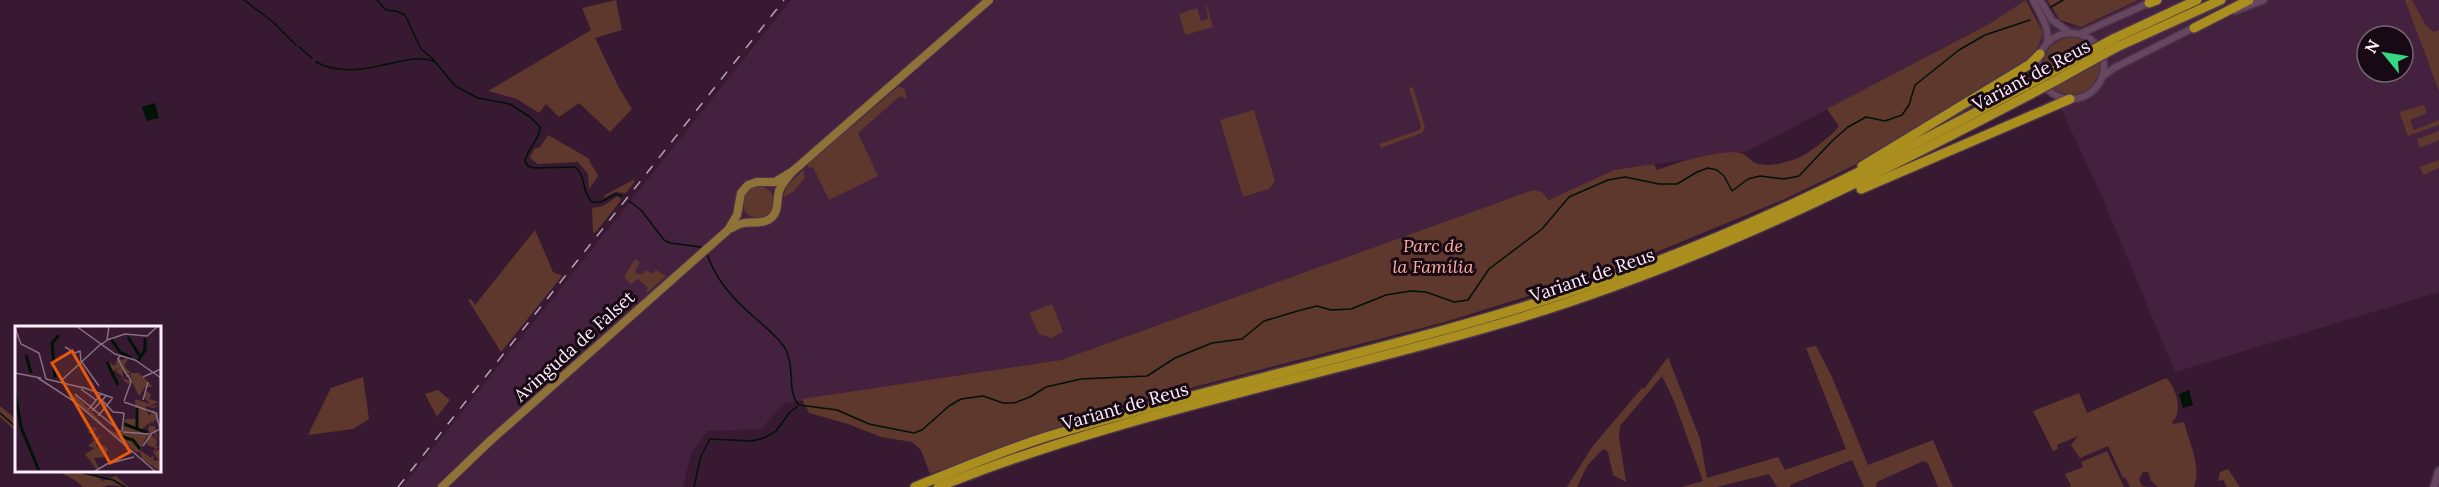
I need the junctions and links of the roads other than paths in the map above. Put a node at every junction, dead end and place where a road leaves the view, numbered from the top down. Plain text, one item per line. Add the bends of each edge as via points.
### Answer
1 (989, 0) edge
2 (2033, 0) edge
3 (2040, 0) edge
4 (2197, 0) edge
5 (2221, 0) edge
6 (2248, 0) edge
7 (2264, 0) edge
8 (2153, 1) edge
9 (2194, 28) junction
10 (2070, 33) junction
11 (2080, 34) junction
12 (2115, 43) junction
13 (2046, 44) junction
14 (2040, 54) junction
15 (2103, 76) junction
16 (2029, 90) junction
17 (2070, 99) junction
18 (793, 171) junction
19 (765, 184) junction
20 (778, 199) junction
21 (739, 205) junction
22 (1785, 208) junction
23 (752, 221) junction
24 (1775, 222) junction
25 (728, 230) junction
26 (2439, 471) edge
27 (442, 487) edge
28 (915, 487) edge
29 (938, 487) edge
30 (2434, 487) edge

1 - 18 main road
2 - 13 street via 2048,33
3 - 10 street via 2052,20
4 - 12 highway, Variant de Reus
5 - 12 highway, Variant de Reus
6 - 9 highway
7 - 9 street
8 - 11 street
9 - 15 street
10 - 11 street
10 - 13 street
11 - 15 street via 2102,53
12 - 16 highway, Variant de Reus, bridge
13 - 14 street
14 - 17 street via 2042,82 2054,94
14 - 22 highway via 1857,169
15 - 17 street via 2089,94
16 - 22 highway, Variant de Reus
16 - 24 highway, Variant de Reus via 1905,160
17 - 24 highway
18 - 19 main road
18 - 20 main road via 781,187
19 - 20 main road
19 - 21 main road via 748,185 741,193
20 - 23 main road via 771,218
21 - 23 main road
21 - 25 main road
22 - 28 highway, Variant de Reus via 1594,284 1386,346 1047,437
23 - 25 main road
24 - 29 highway, Variant de Reus via 1598,292 1507,322 1135,420
25 - 27 main road, Avinguda de Falset
26 - 30 main road

